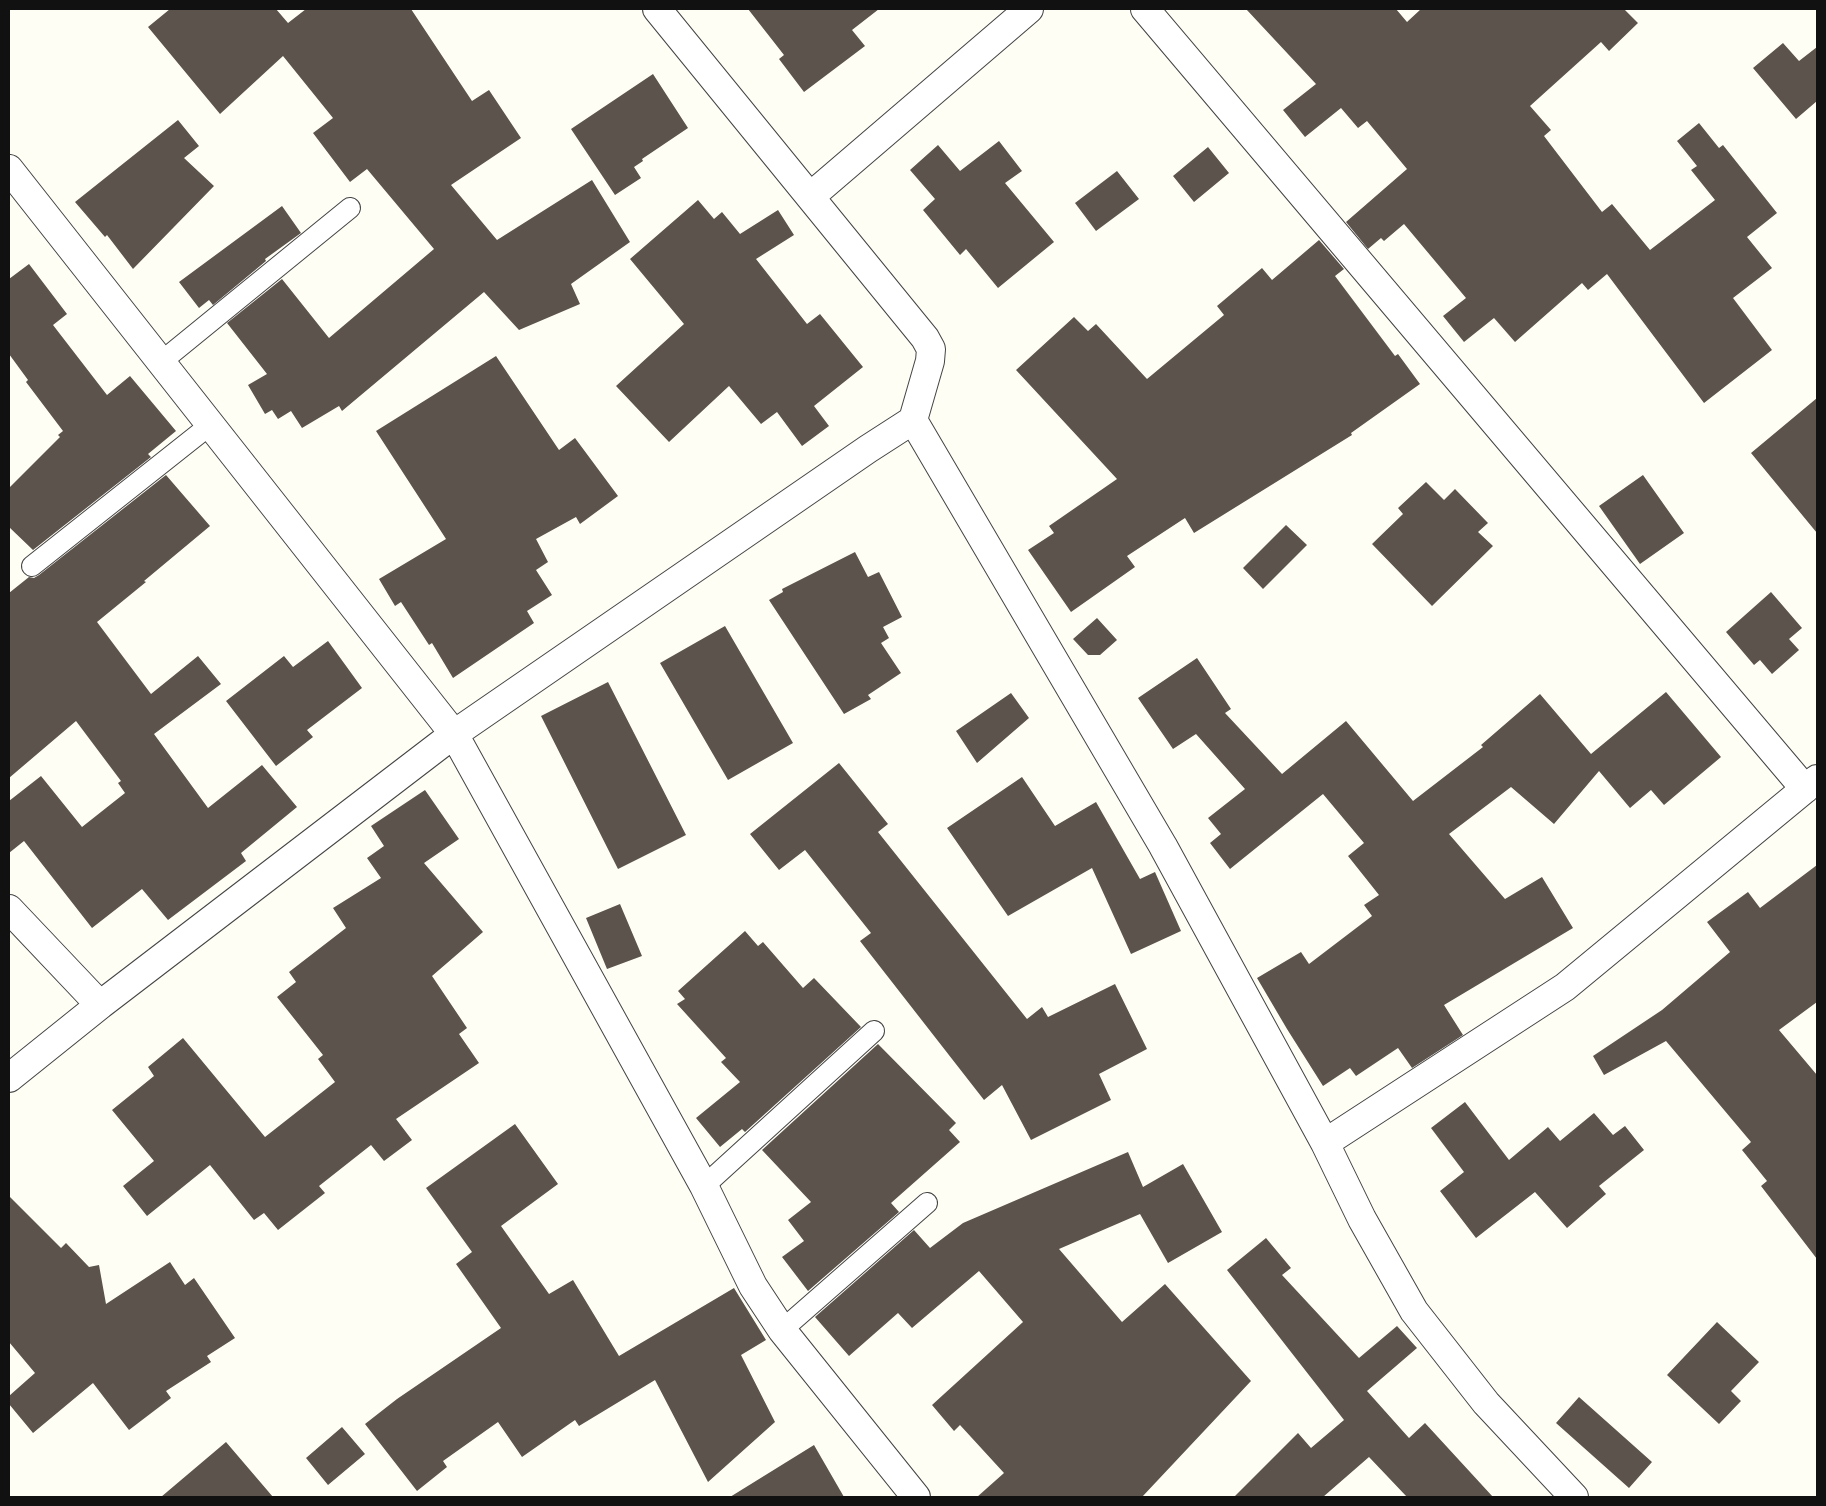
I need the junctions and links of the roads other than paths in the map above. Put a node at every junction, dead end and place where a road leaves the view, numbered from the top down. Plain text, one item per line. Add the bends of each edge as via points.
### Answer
1 (657, 9) edge
2 (1029, 9) edge
3 (1145, 9) edge
4 (9, 169) edge
5 (810, 196) junction
6 (350, 208) dead end
7 (161, 362) junction
8 (913, 420) junction
9 (210, 425) junction
10 (32, 566) dead end
11 (454, 734) junction
12 (1811, 784) edge
13 (9, 909) edge
14 (100, 1005) junction
15 (874, 1031) dead end
16 (9, 1078) edge
17 (1325, 1143) junction
18 (704, 1186) junction
19 (927, 1203) dead end
20 (782, 1330) junction
21 (916, 1497) edge
22 (1574, 1497) edge

1 - 5 street
2 - 5 street
3 - 12 street
4 - 7 street
5 - 8 street via 931,349
6 - 7 lane
7 - 9 street
8 - 11 street
8 - 17 street via 1163,846
9 - 10 lane
9 - 11 street
11 - 14 street
11 - 18 street
12 - 17 street via 1565,988
13 - 14 street
14 - 16 street
15 - 18 lane
17 - 22 street via 1362,1219 1414,1311 1486,1403
18 - 20 street via 753,1286
19 - 20 lane
20 - 21 street

